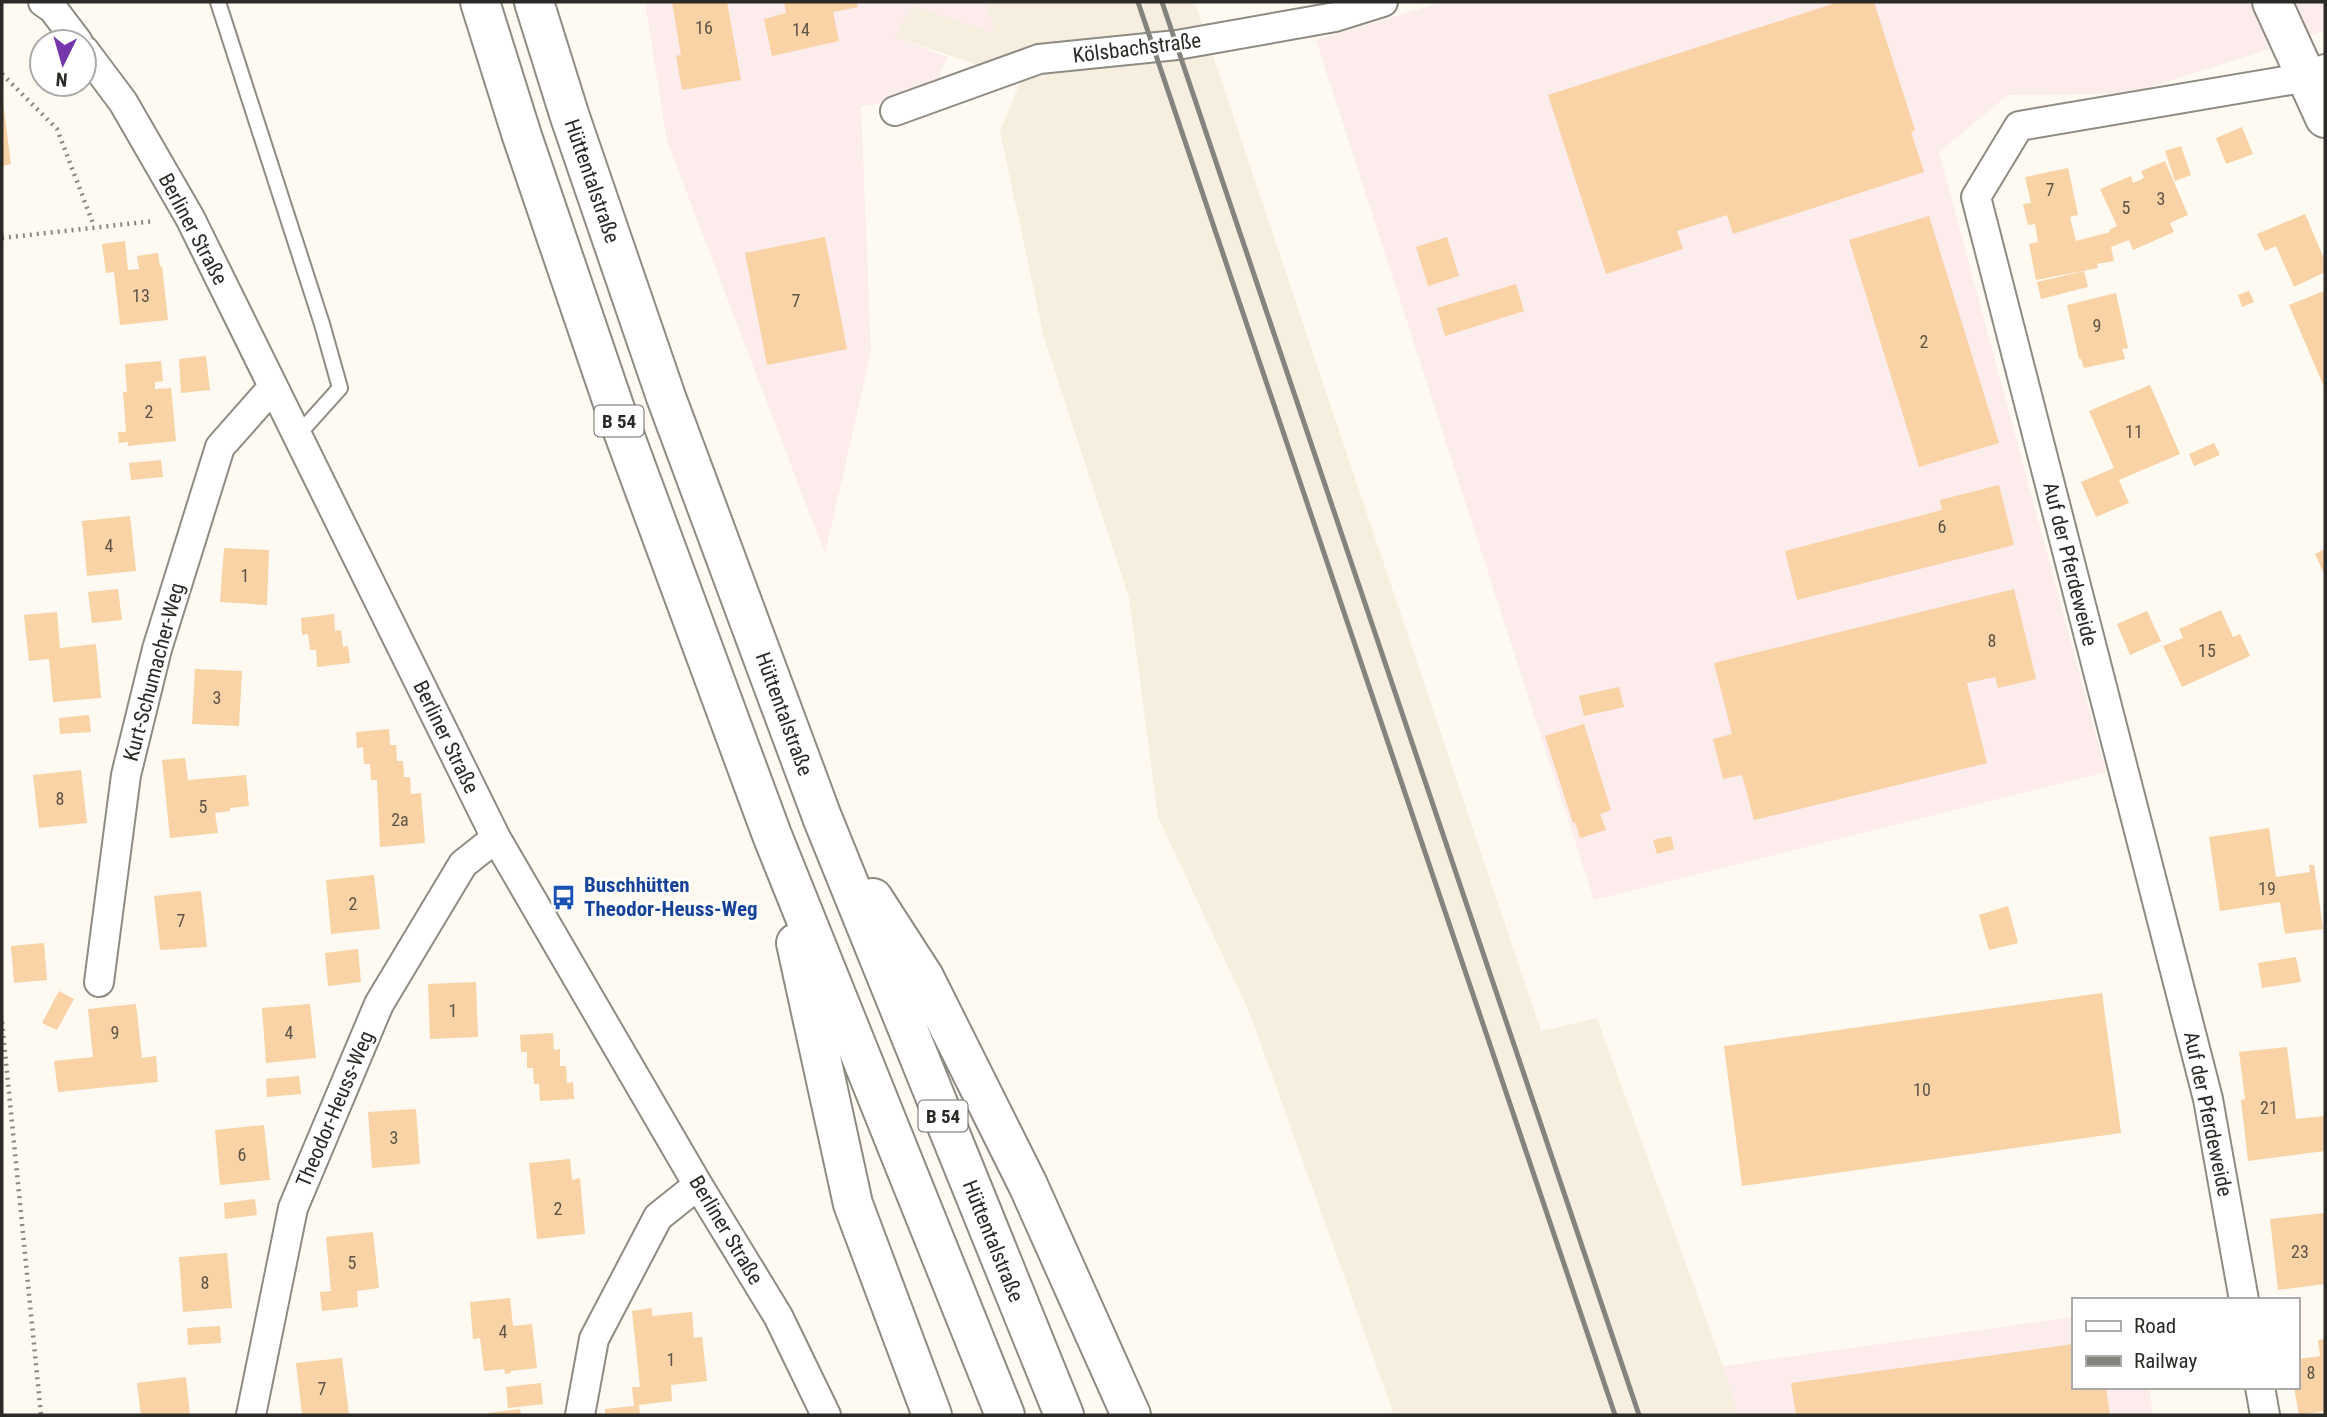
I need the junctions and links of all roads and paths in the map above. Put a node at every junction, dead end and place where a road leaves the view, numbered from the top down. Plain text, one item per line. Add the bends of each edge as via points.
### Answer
1 (43, 2) edge
2 (218, 2) edge
3 (480, 2) edge
4 (534, 2) edge
5 (1383, 2) edge
6 (2273, 2) edge
7 (67, 28) edge
8 (98, 69) edge
9 (2317, 73) edge
10 (2, 74) edge
11 (895, 111) dead end
12 (2325, 118) edge
13 (190, 218) junction
14 (94, 226) junction
15 (2, 238) edge
16 (273, 387) junction
17 (296, 436) junction
18 (822, 817) junction
19 (772, 835) junction
20 (496, 838) junction
21 (99, 982) dead end
22 (2, 1021) edge
23 (698, 1185) junction
24 (2244, 1298) edge
25 (2260, 1389) edge
26 (41, 1415) edge
27 (251, 1415) edge
28 (580, 1415) edge
29 (825, 1415) edge
30 (932, 1415) edge
31 (1006, 1415) edge
32 (1064, 1415) edge
33 (1131, 1415) edge
34 (2264, 1415) edge

1 - 7 street
2 - 17 lane via 340,387
3 - 19 main road, B 54 via 617,415
4 - 18 main road, Hüttentalstraße / B 54 via 666,397
5 - 11 street, Kölsbachstraße via 1335,17 1177,45 1039,59
6 - 9 main road
8 - 13 street, Berliner Straße via 123,102
9 - 12 main road
9 - 24 street, Auf der Pferdeweide via 2019,127 1976,197 2208,1099
10 - 14 path via 57,129
13 - 14 path
13 - 16 street, Berliner Straße
14 - 15 path
16 - 17 street, Berliner Straße
16 - 21 street, Kurt-Schumacher-Weg via 220,447 157,649 126,775
17 - 20 street, Berliner Straße
18 - 32 main road, Hüttentalstraße / B 54
18 - 33 main road via 924,977 1028,1185
19 - 30 main road via 853,1204
19 - 31 main road, B 54
20 - 23 street, Berliner Straße
20 - 27 street, Theodor-Heuss-Weg via 463,864 379,1004 293,1208
22 - 26 path
23 - 28 street via 657,1217 594,1339
23 - 29 street, Berliner Straße via 778,1316
25 - 34 street

